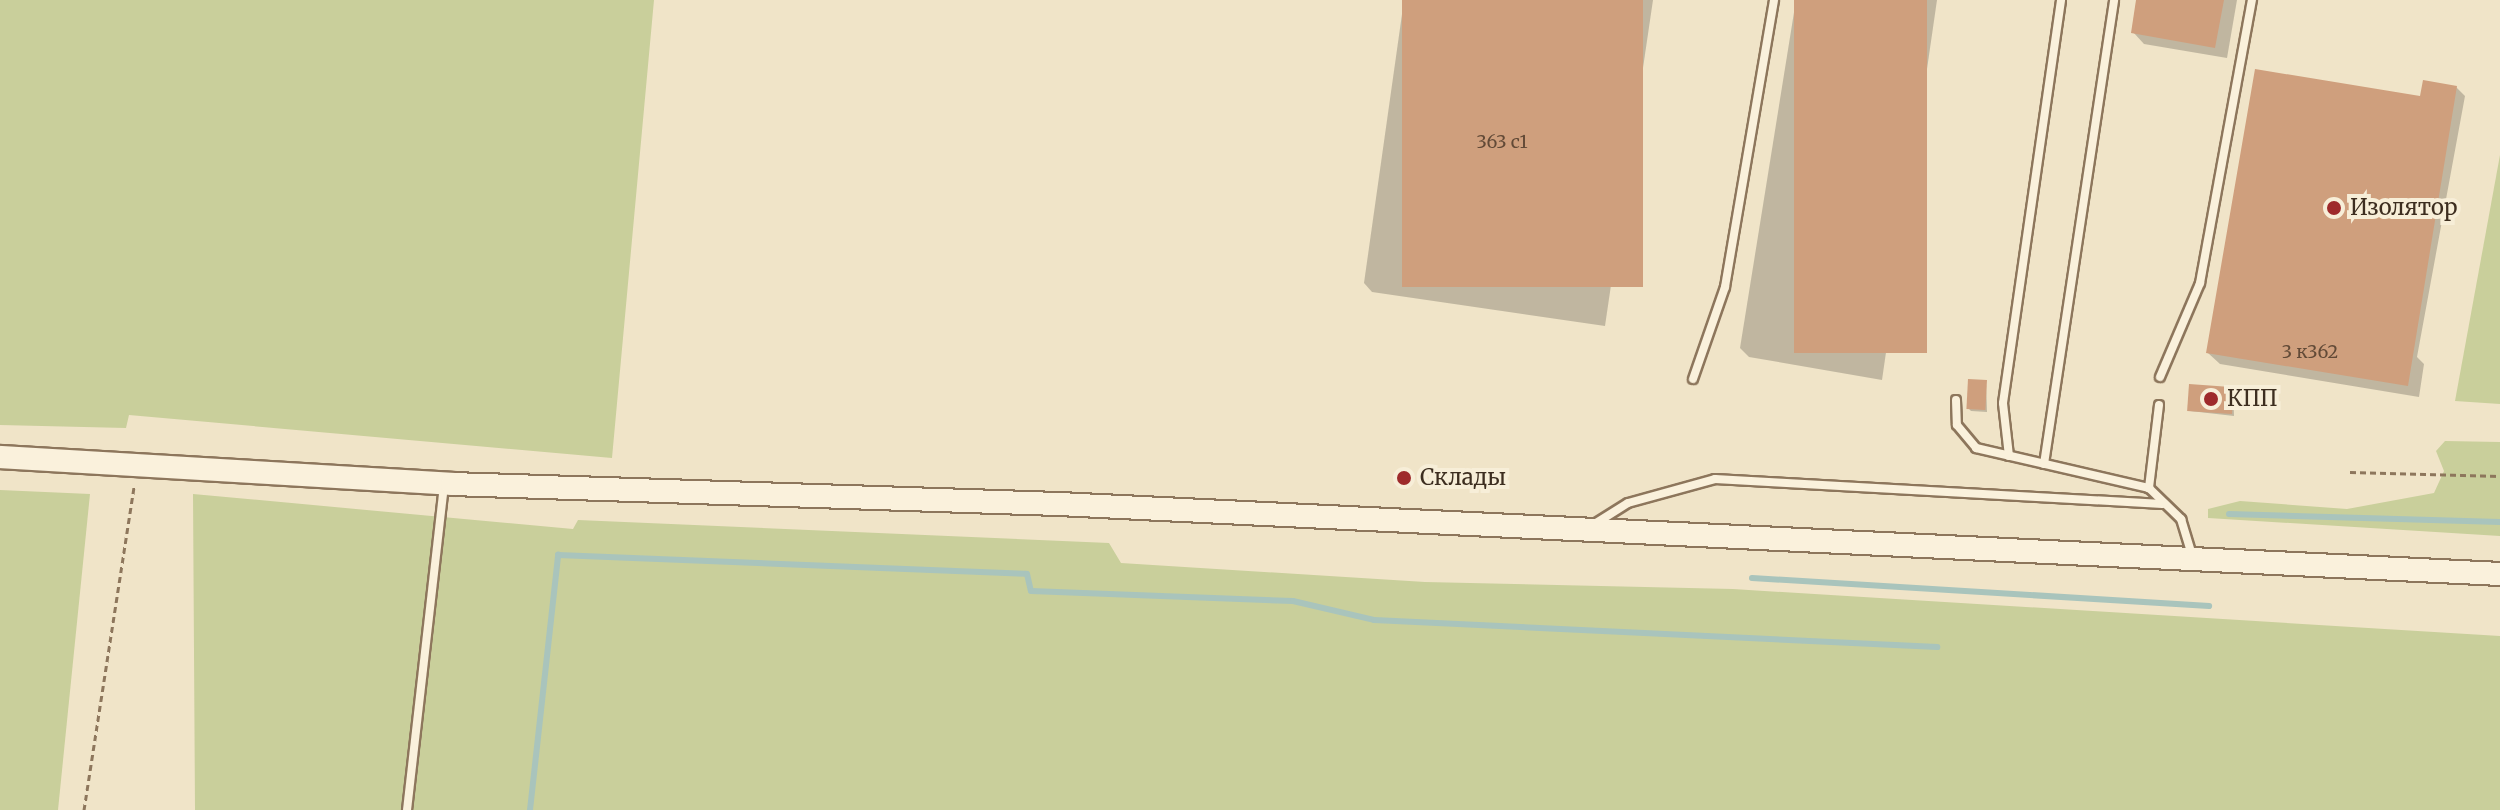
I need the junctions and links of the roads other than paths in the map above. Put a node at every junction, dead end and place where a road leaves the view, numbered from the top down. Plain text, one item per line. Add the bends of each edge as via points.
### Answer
1 (1774, 0) edge
2 (2061, 0) edge
3 (2114, 0) edge
4 (2252, 0) edge
5 (2160, 377) dead end
6 (1693, 379) dead end
7 (1956, 400) dead end
8 (2159, 405) dead end
9 (2009, 456) junction
10 (0, 457) edge
11 (2044, 464) junction
12 (444, 483) junction
13 (2149, 488) junction
14 (2162, 504) junction
15 (1579, 533) junction
16 (2192, 560) junction
17 (2500, 574) edge
18 (407, 810) edge

1 - 6 lane via 1725,287
2 - 9 lane via 2003,403
3 - 11 lane
4 - 5 lane via 2200,283
7 - 9 lane via 1957,425 1976,448
8 - 13 lane
9 - 11 lane
10 - 12 main road
11 - 13 lane
12 - 15 main road via 1059,504
12 - 18 lane
13 - 14 lane
14 - 15 lane via 1715,479 1628,503
14 - 16 lane via 2192,538
15 - 16 main road
16 - 17 main road

